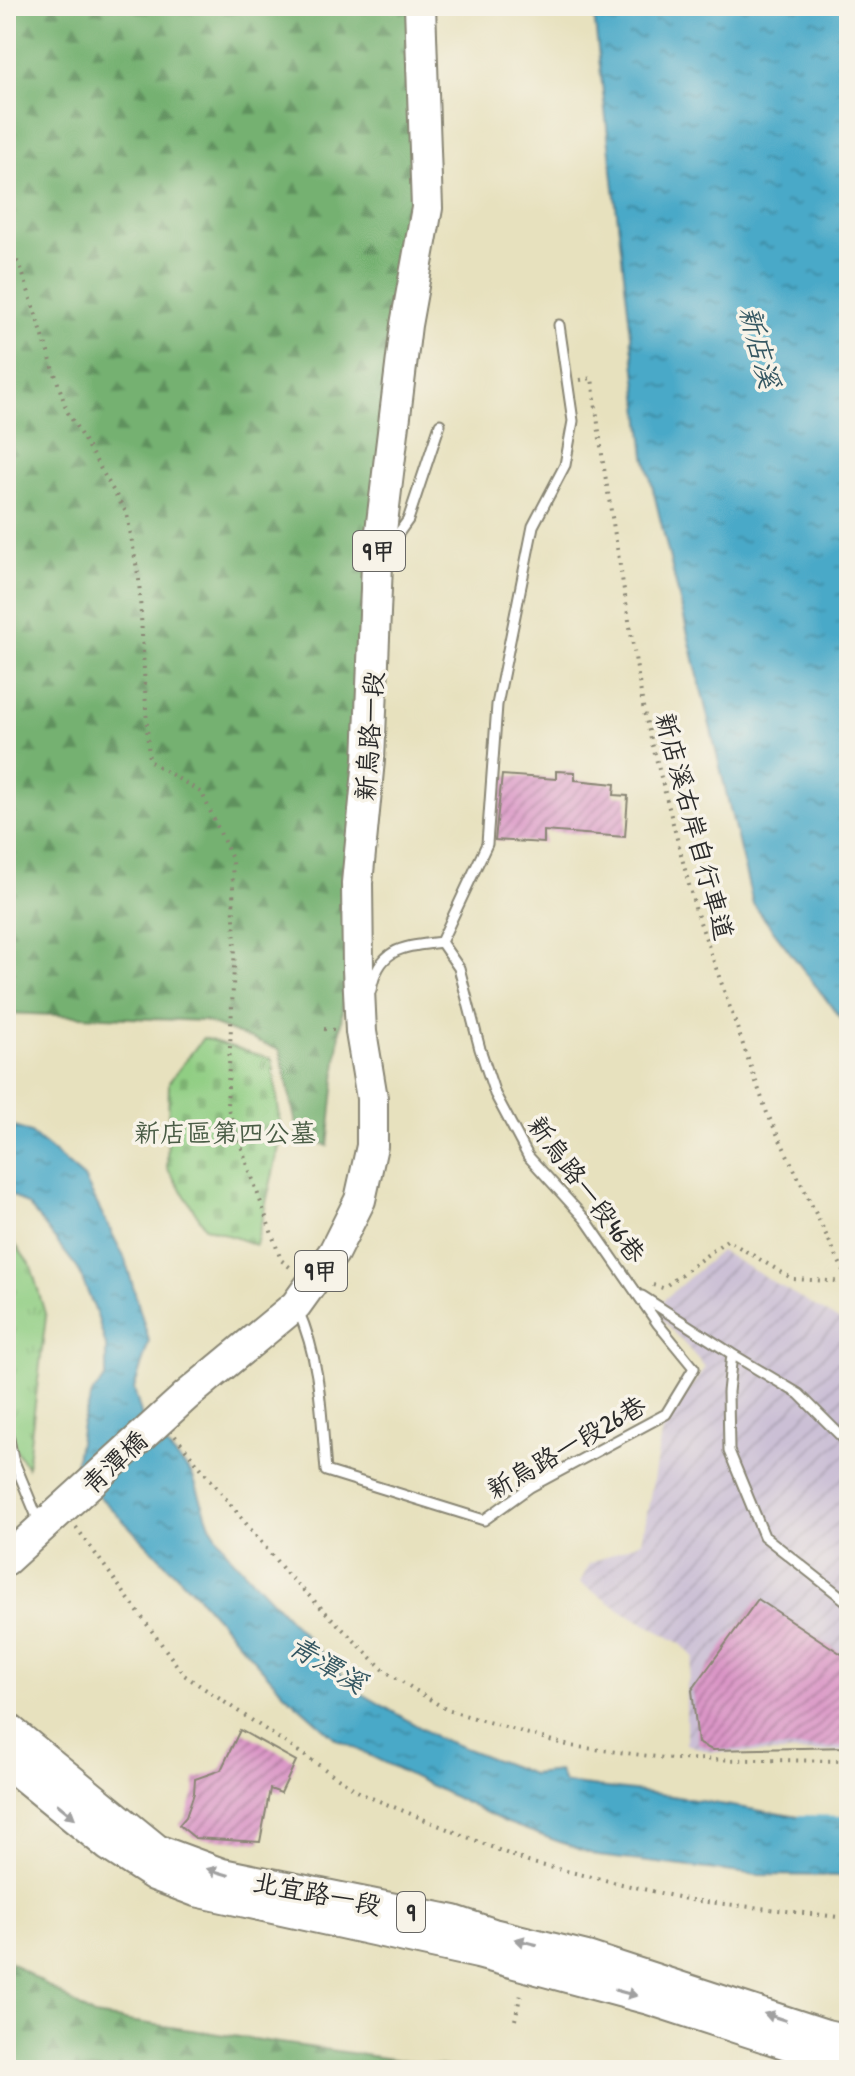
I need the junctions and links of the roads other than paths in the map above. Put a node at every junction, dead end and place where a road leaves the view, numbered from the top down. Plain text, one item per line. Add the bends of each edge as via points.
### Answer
1 (420, 6) edge
2 (559, 325) dead end
3 (440, 424) dead end
4 (377, 564) junction
5 (441, 942) junction
6 (372, 1000) dead end
7 (373, 1041) dead end
8 (372, 1098) junction
9 (636, 1292) junction
10 (304, 1295) junction
11 (732, 1354) junction
12 (186, 1396) joint
13 (6, 1426) edge
14 (849, 1444) edge
15 (52, 1518) junction
16 (6, 1560) edge
17 (849, 1603) edge
18 (6, 1727) edge
19 (6, 1762) edge
20 (849, 2040) edge
21 (849, 2062) edge

1 - 4 main road, 新烏路一段 / 9甲 via 427,208 406,325
2 - 5 lane via 573,421 565,465 533,526 497,705 487,844
3 - 4 lane via 408,520
4 - 8 main road, 新烏路一段 / 9甲 via 369,760 357,883 361,1032
5 - 6 lane via 404,947 382,960 371,987
5 - 9 lane, 新烏路一段46巷 via 459,968 480,1049 513,1130
7 - 8 lane
8 - 10 main road, 新烏路一段 / 9甲 via 372,1146 360,1200 334,1252
9 - 10 lane, 新烏路一段26巷 via 694,1368 666,1414 530,1487 484,1520 326,1471
9 - 11 lane
10 - 12 main road, 新烏路一段 / 9甲
11 - 14 lane via 799,1394
11 - 17 lane via 729,1451 764,1536
12 - 15 main road, 青潭橋 / 9甲
13 - 15 lane via 13,1459
15 - 16 main road, 9甲
20 -> 18 main road, 北宜路一段 / 9 via 587,1957 454,1921 222,1874 157,1850
19 -> 21 main road, 北宜路一段 / 9 via 109,1846 154,1875 196,1891 478,1953 649,1999

